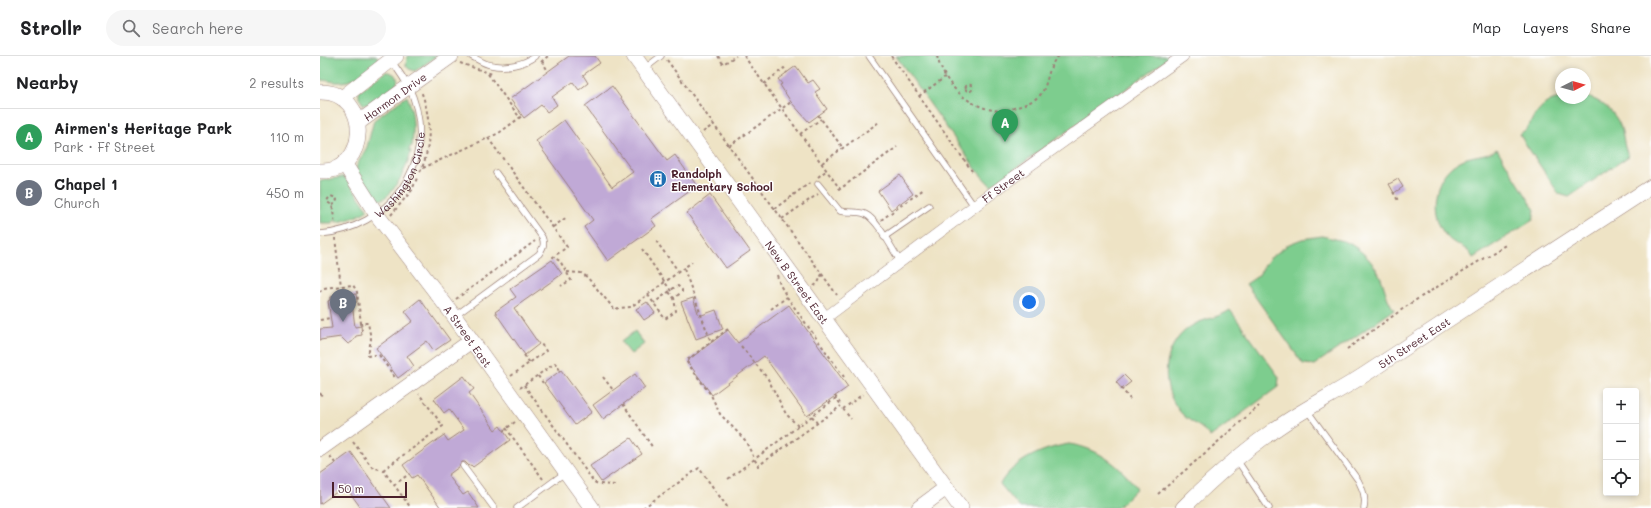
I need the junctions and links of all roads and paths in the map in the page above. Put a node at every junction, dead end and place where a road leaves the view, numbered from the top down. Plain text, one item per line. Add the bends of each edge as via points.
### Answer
1 (470, 56) edge
2 (534, 56) edge
3 (548, 56) edge
4 (634, 56) edge
5 (662, 56) edge
6 (718, 56) edge
7 (736, 56) edge
8 (744, 56) edge
9 (869, 56) edge
10 (890, 56) edge
11 (937, 56) edge
12 (1059, 56) edge
13 (1183, 56) edge
14 (391, 57) edge
15 (453, 61) edge
16 (542, 61) junction
17 (538, 64) dead end
18 (644, 69) junction
19 (548, 71) dead end
20 (787, 73) dead end
21 (488, 74) junction
22 (497, 74) dead end
23 (945, 77) junction
24 (764, 84) junction
25 (408, 86) junction
26 (427, 87) dead end
27 (967, 91) dead end
28 (320, 92) edge
29 (919, 96) junction
30 (963, 96) junction
31 (342, 98) junction
32 (792, 102) dead end
33 (782, 108) junction
34 (818, 116) dead end
35 (821, 119) junction
36 (358, 122) junction
37 (879, 122) dead end
38 (800, 134) junction
39 (488, 138) junction
40 (729, 146) junction
41 (843, 148) junction
42 (897, 148) dead end
43 (344, 163) junction
44 (822, 163) junction
45 (422, 168) junction
46 (320, 170) edge
47 (827, 170) junction
48 (972, 171) dead end
49 (496, 173) dead end
50 (835, 181) junction
51 (818, 184) dead end
52 (1651, 186) edge
53 (924, 189) dead end
54 (823, 190) junction
55 (1393, 192) dead end
56 (1399, 202) dead end
57 (332, 205) junction
58 (929, 206) dead end
59 (974, 206) junction
60 (774, 208) junction
61 (383, 215) junction
62 (567, 217) dead end
63 (782, 220) junction
64 (876, 224) junction
65 (553, 227) junction
66 (320, 234) edge
67 (335, 235) junction
68 (341, 237) dead end
69 (884, 237) junction
70 (329, 238) dead end
71 (536, 241) dead end
72 (656, 241) dead end
73 (1507, 244) dead end
74 (642, 249) dead end
75 (900, 261) junction
76 (692, 262) dead end
77 (684, 269) junction
78 (777, 271) dead end
79 (566, 272) junction
80 (679, 272) junction
81 (665, 282) junction
82 (341, 286) junction
83 (561, 286) dead end
84 (670, 291) junction
85 (320, 292) edge
86 (648, 295) junction
87 (837, 295) dead end
88 (787, 297) junction
89 (674, 298) junction
90 (654, 303) junction
91 (771, 309) dead end
92 (457, 314) junction
93 (330, 318) dead end
94 (825, 318) junction
95 (320, 320) edge
96 (361, 324) junction
97 (728, 329) dead end
98 (362, 330) dead end
99 (471, 340) junction
100 (711, 342) junction
101 (541, 344) dead end
102 (741, 346) dead end
103 (1347, 348) dead end
104 (524, 355) dead end
105 (530, 363) junction
106 (560, 370) dead end
107 (538, 375) junction
108 (603, 377) dead end
109 (844, 377) dead end
110 (507, 379) dead end
111 (412, 383) junction
112 (543, 383) dead end
113 (524, 385) junction
114 (874, 387) junction
115 (1121, 388) dead end
116 (613, 390) dead end
117 (516, 391) dead end
118 (320, 393) edge
119 (322, 396) dead end
120 (1130, 399) dead end
121 (623, 404) dead end
122 (841, 406) junction
123 (1259, 406) dead end
124 (843, 409) junction
125 (1306, 409) junction
126 (525, 415) junction
127 (812, 416) junction
128 (851, 419) dead end
129 (817, 423) junction
130 (798, 426) junction
131 (506, 428) junction
132 (503, 431) dead end
133 (348, 445) dead end
134 (653, 448) dead end
135 (325, 453) edge
136 (336, 453) dead end
137 (754, 459) junction
138 (1237, 460) junction
139 (463, 466) dead end
140 (383, 470) junction
141 (566, 472) junction
142 (409, 474) dead end
143 (728, 479) dead end
144 (394, 485) junction
145 (548, 485) junction
146 (615, 485) dead end
147 (946, 488) junction
148 (1158, 494) dead end
149 (410, 508) edge
150 (494, 508) edge
151 (517, 508) edge
152 (592, 508) edge
153 (643, 508) edge
154 (728, 508) edge
155 (919, 508) edge
156 (961, 508) edge
157 (1183, 508) edge
158 (1269, 508) edge
159 (1364, 508) edge

1 - 2 lane via 496,66 516,65
3 - 16 path
4 - 18 street, New B Street East
5 - 18 lane
5 - 40 path
6 - 7 path via 723,64
8 - 24 path
9 - 59 lane
10 - 29 path
11 - 23 path
12 - 30 path via 1054,60 1041,94 1025,105 1004,111 980,107
13 - 59 street, Ff Street
14 - 25 lane, Washington Circle
14 - 31 street
15 - 21 path
15 - 25 street, Harmon Drive
16 - 17 path
16 - 19 path
18 - 94 street, New B Street East
20 - 24 path via 784,68
21 - 22 path
21 - 39 path via 521,117
23 - 29 path
23 - 30 path
24 - 33 path
25 - 36 street, Harmon Drive
25 - 61 lane, Washington Circle via 419,124 417,150 403,186
26 - 45 path via 421,91 426,102 429,129
27 - 30 path
28 - 31 street
29 - 48 path
31 - 36 street via 352,108
32 - 33 path
33 - 38 path
33 - 40 path
34 - 35 path
35 - 38 path
35 - 41 path
36 - 43 street via 359,137 354,152
37 - 41 path
38 - 44 path
39 - 45 path
39 - 65 path
40 - 60 path
41 - 44 path
42 - 50 path via 840,189
43 - 46 street
43 - 61 street, A Street East
44 - 47 path
45 - 61 path via 412,190
47 - 50 path
47 - 60 path
49 - 92 lane via 542,236 543,247 539,254
50 - 54 path
51 - 54 lane
52 - 125 street, 5th Street East via 1369,372
53 - 64 path
54 - 63 path
54 - 64 lane via 840,210 866,214
55 - 56 path
57 - 57 path via 337,200 332,196 327,200
57 - 67 path
58 - 69 lane
59 - 75 street, Ff Street
60 - 63 path
61 - 67 lane, Washington Circle
61 - 92 street, A Street East
62 - 65 path
63 - 87 path
64 - 69 lane
65 - 79 path via 567,247 553,257 560,261
66 - 67 lane, Washington Circle
67 - 68 path
67 - 70 path
67 - 82 path
69 - 75 lane
71 - 92 path via 452,302
72 - 80 path
73 - 103 path via 1411,303
74 - 81 path
75 - 94 street, Ff Street
76 - 77 path
77 - 80 path
77 - 100 path
78 - 88 path via 780,285
79 - 83 path via 571,280
79 - 86 path via 587,276 615,310 631,307
80 - 81 path
81 - 84 path
81 - 86 path
82 - 85 path via 323,288
82 - 96 path via 353,285 356,288
84 - 89 path
84 - 89 path via 678,286 682,290
84 - 90 path
86 - 90 path
88 - 91 path
88 - 109 path
89 - 90 path via 676,311 665,319
92 - 99 street, A Street East
93 - 95 path
94 - 114 street, New B Street East
96 - 98 path
96 - 111 path via 368,323 371,339 368,356 379,355 399,382 407,377
97 - 100 path
99 - 111 street
99 - 126 street, A Street East
100 - 137 path via 686,361 711,395 720,414 745,440
101 - 105 path via 546,352
102 - 130 path via 768,379 786,414
104 - 105 path
105 - 110 path
106 - 107 path via 555,363
107 - 112 path
107 - 113 path
108 - 116 path
111 - 135 street
111 - 140 path via 443,426
113 - 117 path
113 - 146 path via 594,482
114 - 124 path
114 - 147 street, New B Street East
115 - 120 path
118 - 119 path
121 - 134 path
122 - 124 path
122 - 127 path via 835,397
122 - 129 path
123 - 148 path
124 - 128 path
125 - 138 street, 5th Street East
125 - 159 lane via 1358,480 1365,498
126 - 131 path
126 - 141 street, A Street East
127 - 129 path
127 - 130 path
129 - 137 path via 758,466
130 - 137 path
131 - 132 path
131 - 145 path
133 - 140 path via 354,441 372,467
135 - 136 path
137 - 143 path
138 - 157 street, 5th Street East
138 - 158 lane
139 - 150 lane
140 - 144 path
141 - 145 lane
141 - 152 street, A Street East
142 - 144 path
144 - 149 path
145 - 151 lane
147 - 155 street
147 - 156 street, New B Street East
153 - 154 path via 699,468

